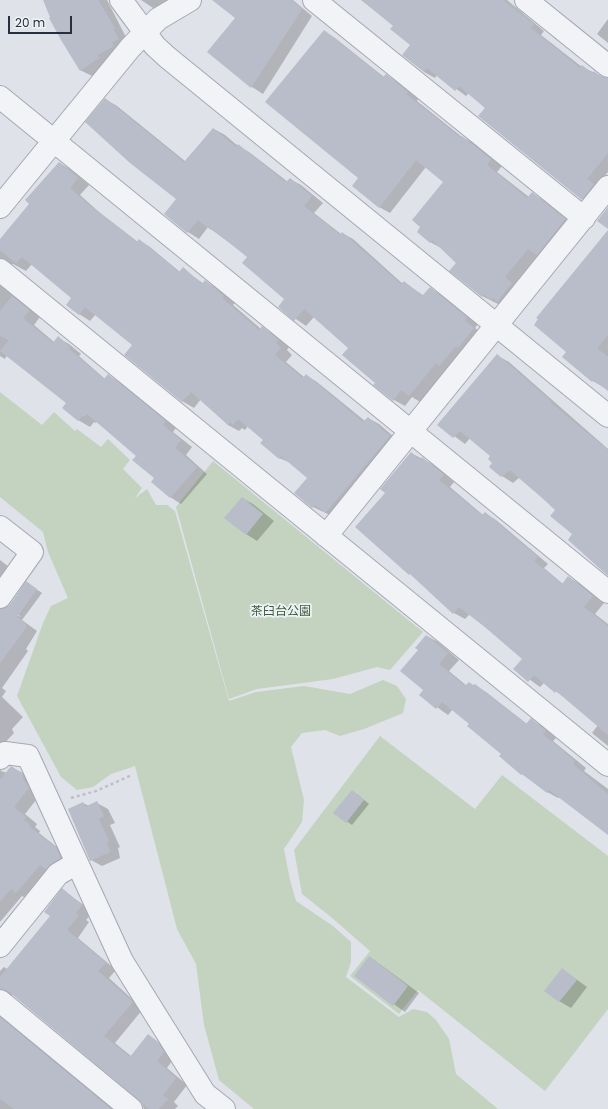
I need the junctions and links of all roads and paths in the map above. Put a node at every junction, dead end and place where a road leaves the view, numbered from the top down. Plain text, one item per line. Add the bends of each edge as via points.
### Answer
1 (121, 0) edge
2 (190, 0) edge
3 (314, 0) edge
4 (526, 0) edge
5 (144, 32) junction
6 (608, 66) edge
7 (0, 98) edge
8 (53, 140) junction
9 (608, 188) edge
10 (0, 207) edge
11 (584, 218) junction
12 (0, 270) edge
13 (496, 325) junction
14 (608, 415) edge
15 (409, 432) junction
16 (0, 527) edge
17 (326, 536) junction
18 (608, 592) edge
19 (0, 597) edge
20 (0, 758) edge
21 (608, 765) edge
22 (132, 775) dead end
23 (79, 795) dead end
24 (77, 863) junction
25 (0, 946) edge
26 (0, 1001) edge
27 (199, 1102) edge
28 (131, 1109) edge
29 (224, 1109) edge

1 - 5 street
2 - 5 street via 158,19
3 - 11 street
4 - 6 street
5 - 8 street
5 - 13 street via 167,57
7 - 8 street
8 - 10 street
8 - 15 street
9 - 11 street
11 - 13 street
12 - 17 street
13 - 14 street
13 - 15 street
15 - 17 street
15 - 18 street
16 - 19 street via 32,552
17 - 21 street
20 - 24 street via 5,752 28,756
22 - 23 path via 96,791
24 - 25 street via 58,874
24 - 27 street via 122,961
26 - 28 street
27 - 29 street

